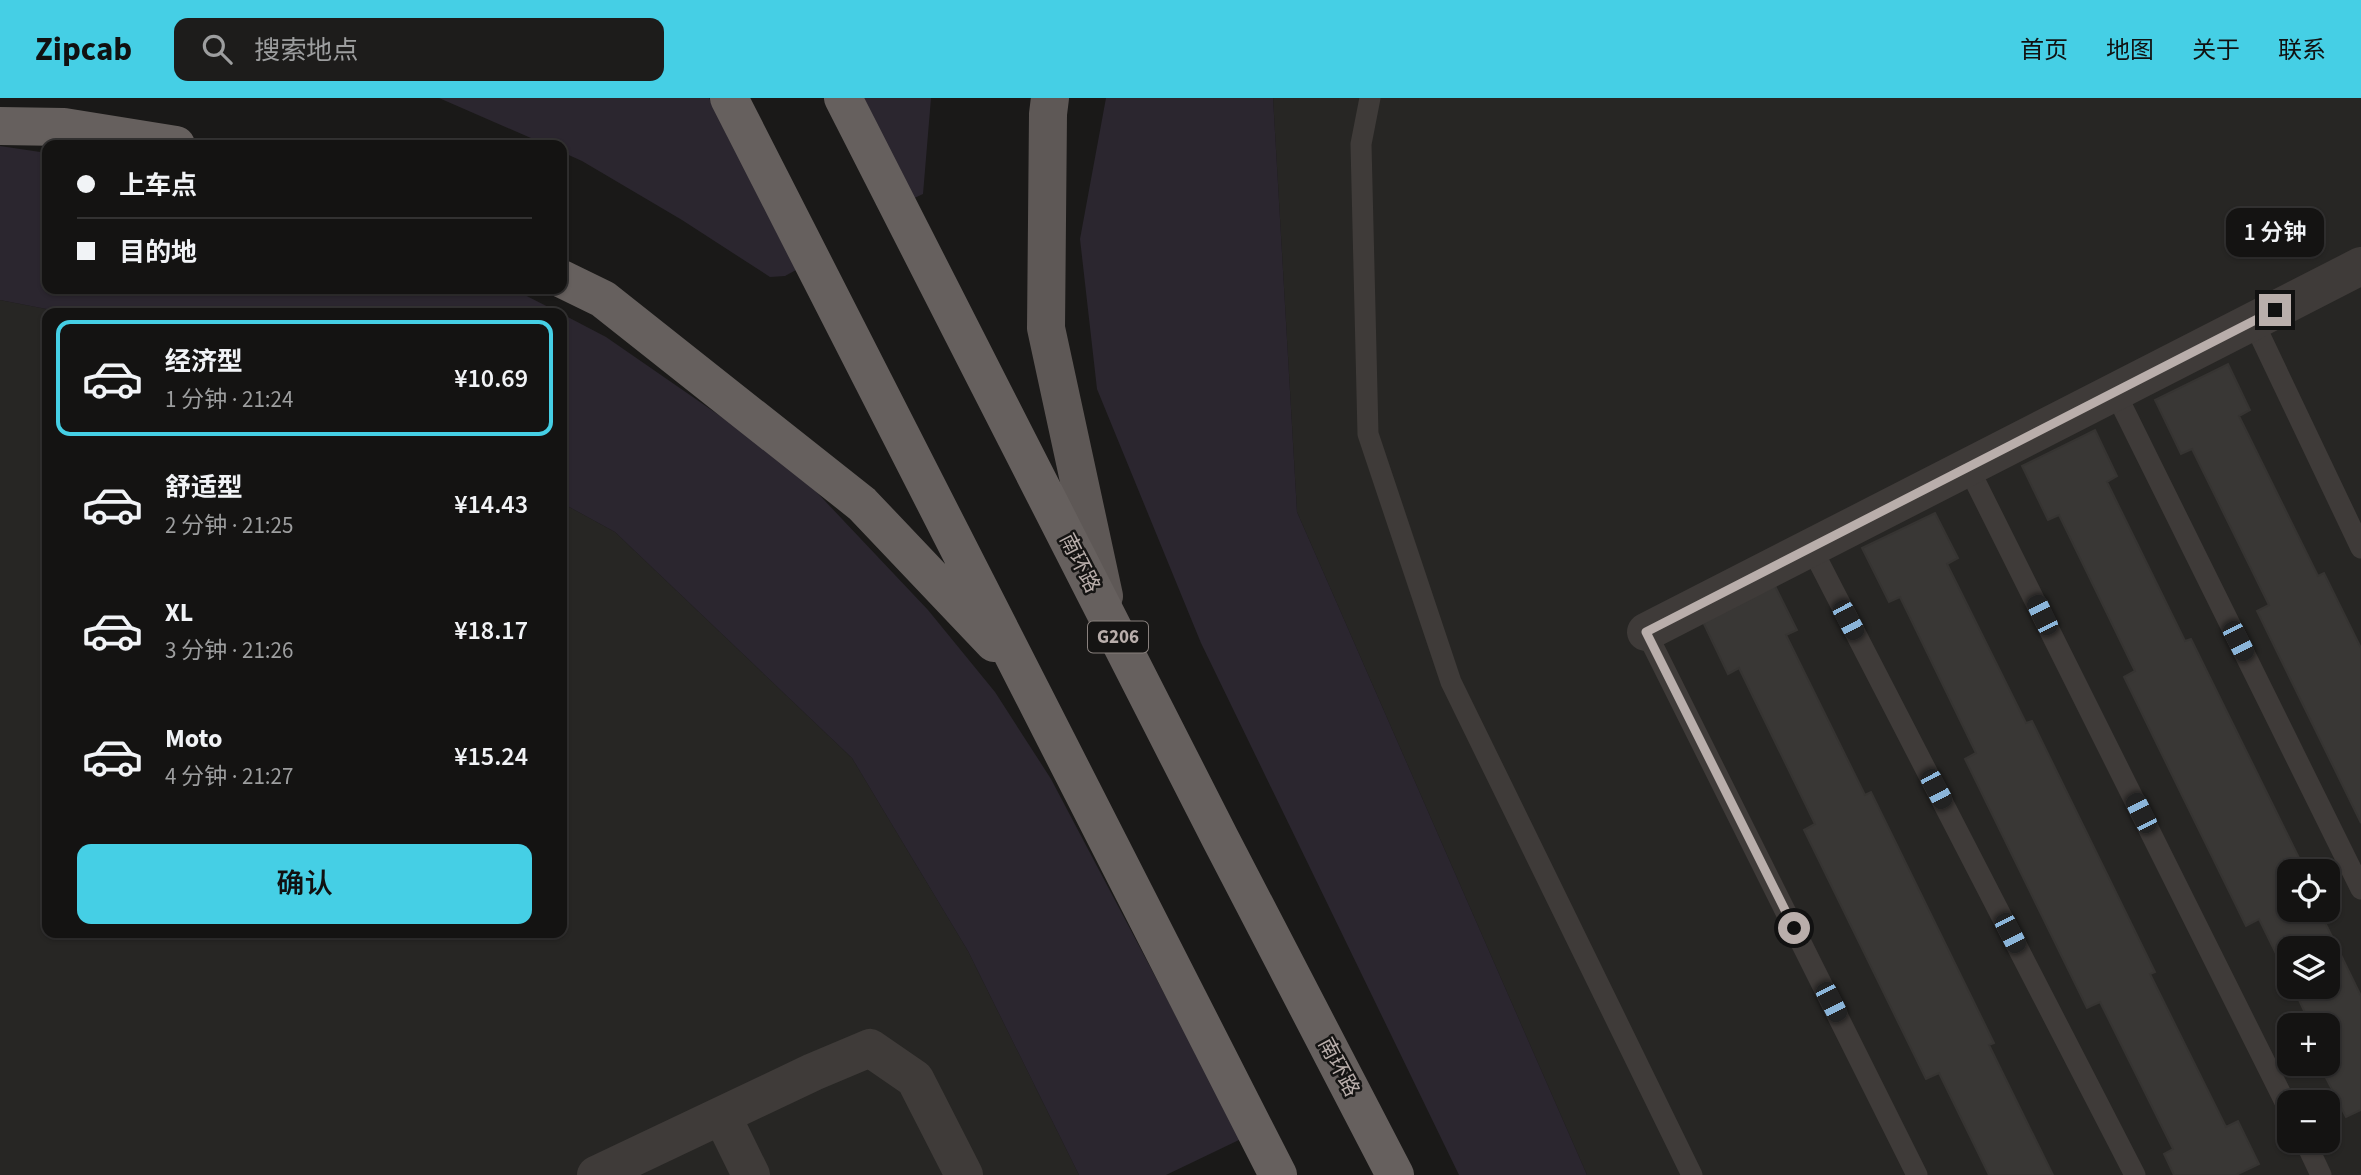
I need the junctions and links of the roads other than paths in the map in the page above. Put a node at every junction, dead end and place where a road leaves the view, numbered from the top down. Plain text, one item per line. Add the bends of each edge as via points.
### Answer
1 (729, 98) edge
2 (844, 98) edge
3 (1050, 98) edge
4 (1370, 98) edge
5 (0, 126) edge
6 (145, 140) edge
7 (2361, 265) edge
8 (567, 281) edge
9 (2253, 321) junction
10 (2115, 392) junction
11 (1968, 467) junction
12 (1811, 547) junction
13 (2361, 548) edge
14 (1110, 622) junction
15 (1646, 632) joint
16 (1023, 674) junction
17 (2361, 889) edge
18 (2279, 1090) edge
19 (722, 1116) junction
20 (2311, 1153) edge
21 (596, 1175) edge
22 (751, 1175) edge
23 (964, 1175) edge
24 (1278, 1175) edge
25 (1395, 1175) edge
26 (1692, 1175) edge
27 (1917, 1175) edge
28 (2135, 1175) edge
29 (2322, 1175) edge

1 - 16 highway
2 - 14 highway, 南环路 / G206
3 - 14 main road via 1046,328
4 - 26 lane via 1361,144 1368,434 1451,682
5 - 6 highway via 64,127
7 - 9 street
8 - 16 highway via 603,299 862,504
9 - 10 street
9 - 13 lane
10 - 11 street
10 - 17 lane
11 - 12 street
11 - 18 lane
12 - 15 street
12 - 28 lane
14 - 25 highway, 南环路 / G206
15 - 27 lane
16 - 24 highway
19 - 21 street
19 - 22 street
19 - 23 street via 870,1048 915,1079
20 - 29 lane

